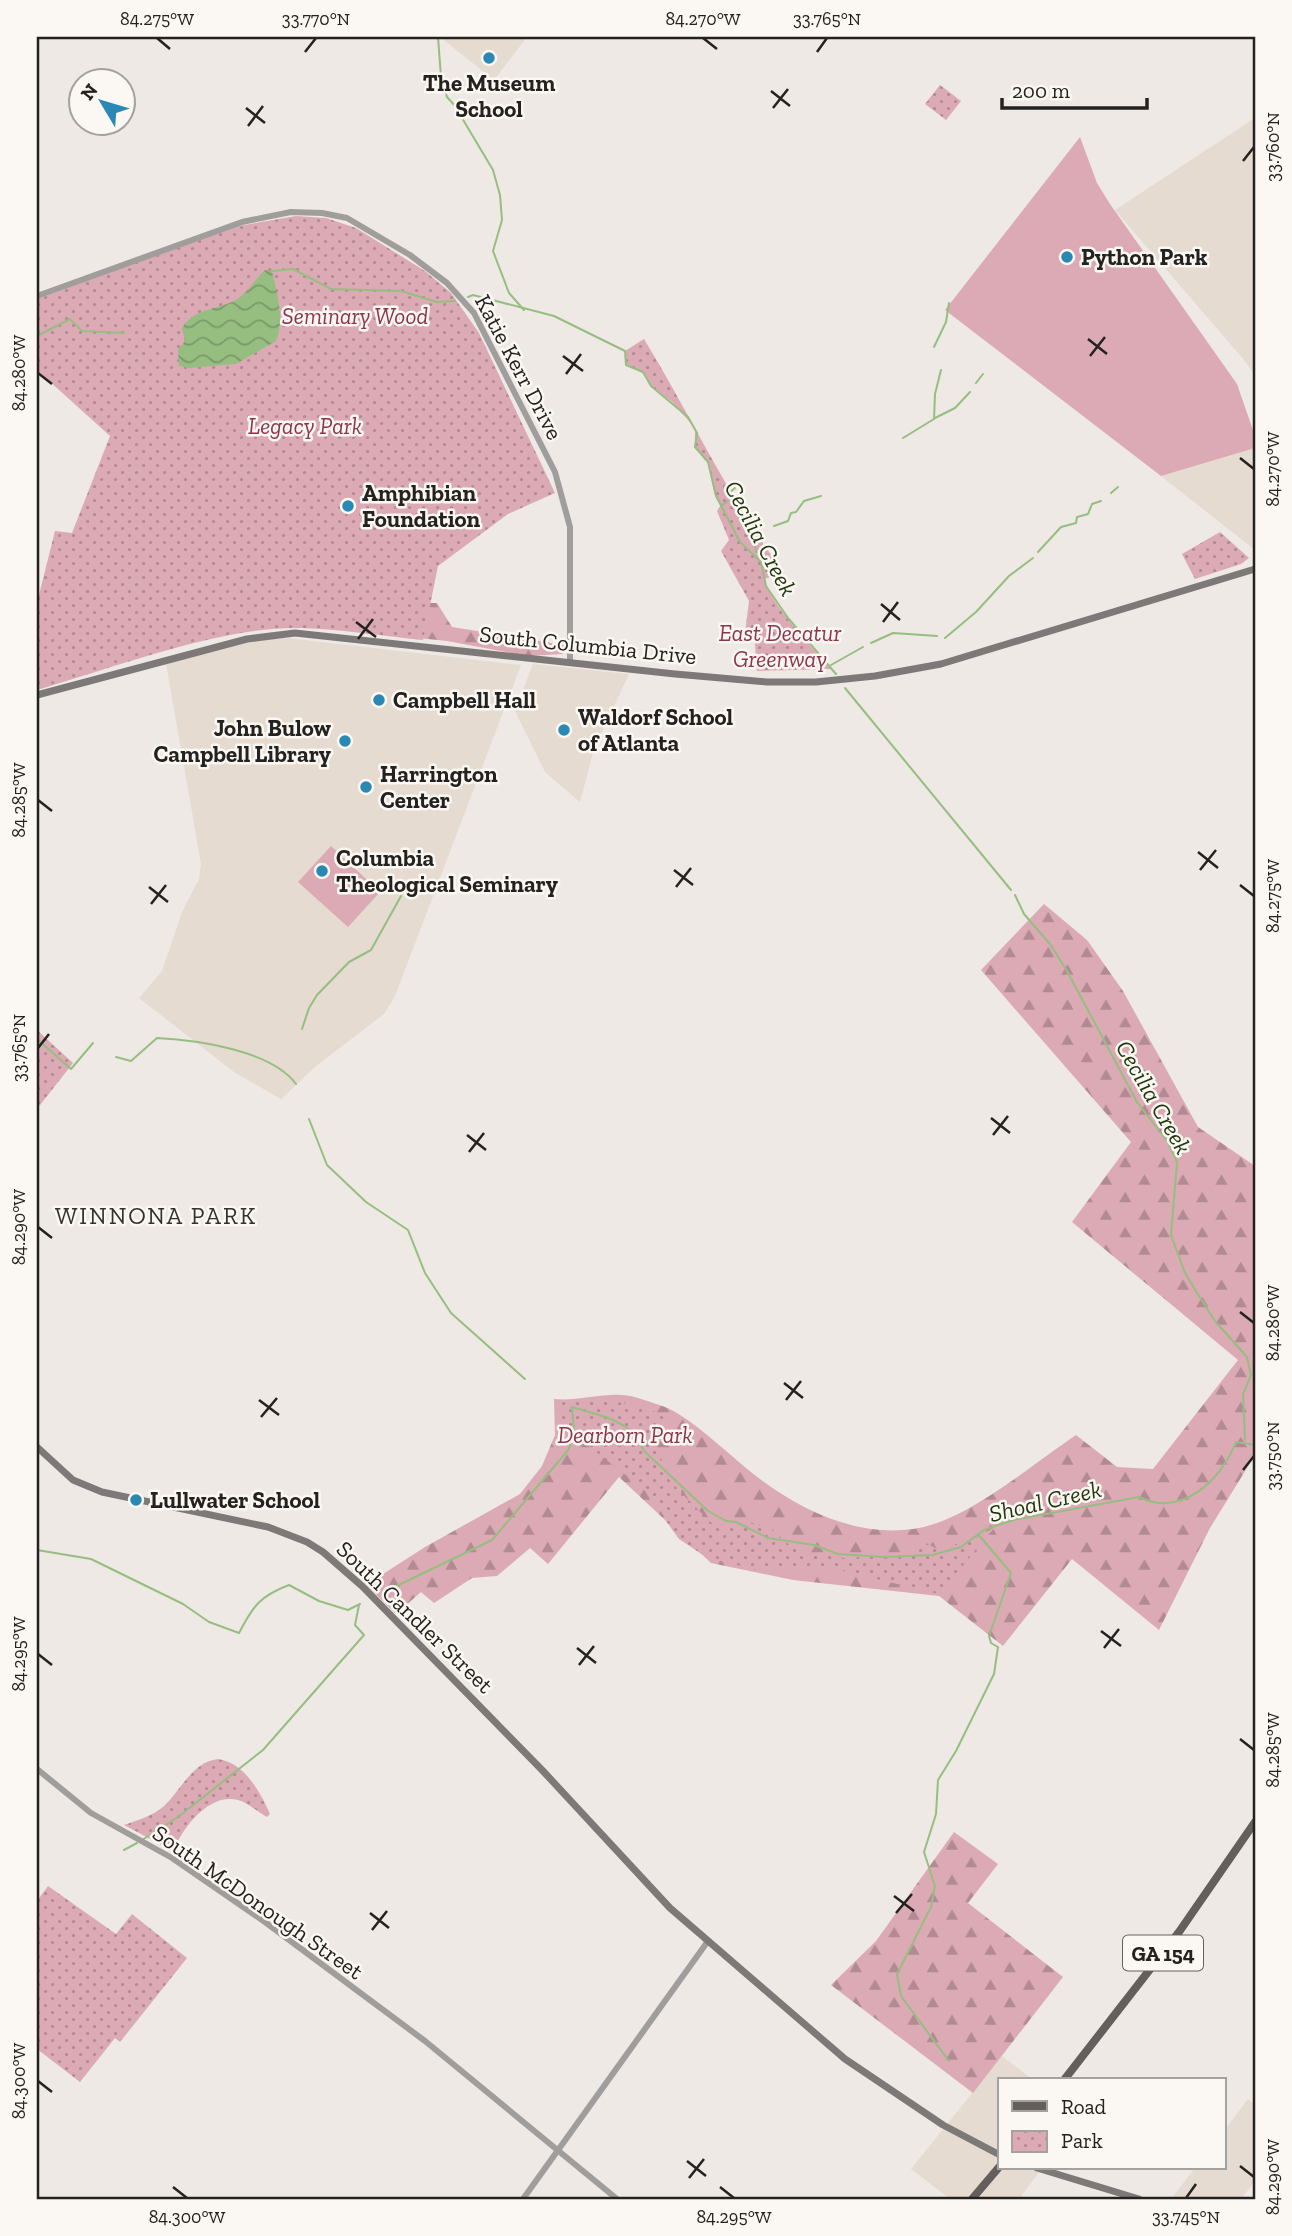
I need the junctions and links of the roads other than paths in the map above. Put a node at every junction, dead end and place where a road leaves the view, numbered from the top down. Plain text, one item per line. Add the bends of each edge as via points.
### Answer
1 (37, 296) edge
2 (1255, 569) edge
3 (570, 662) junction
4 (37, 695) edge
5 (37, 1447) edge
6 (37, 1769) edge
7 (1255, 1822) edge
8 (709, 1941) junction
9 (1066, 2078) edge
10 (558, 2151) junction
11 (998, 2154) edge
12 (998, 2168) edge
13 (1044, 2170) edge
14 (523, 2199) edge
15 (617, 2199) edge
16 (972, 2199) edge
17 (1139, 2199) edge

1 - 3 street, Katie Kerr Drive via 242,222 291,212 347,218 410,255 447,283 474,313 559,483 570,527
2 - 3 main road, South Columbia Drive via 941,664 876,676 767,682
3 - 4 main road, South Columbia Drive via 319,634 269,634
5 - 8 main road, South Candler Street via 73,1480 102,1492 268,1527 307,1542 371,1596 610,1840 670,1908
6 - 10 street, South McDonough Street via 92,1813 172,1857 265,1922 425,2041
7 - 9 main road, GA 154 via 1179,1932
8 - 10 street
8 - 11 main road, South Candler Street via 845,2059 943,2125
10 - 14 street
10 - 15 street, South McDonough Street
12 - 16 main road
13 - 17 main road

